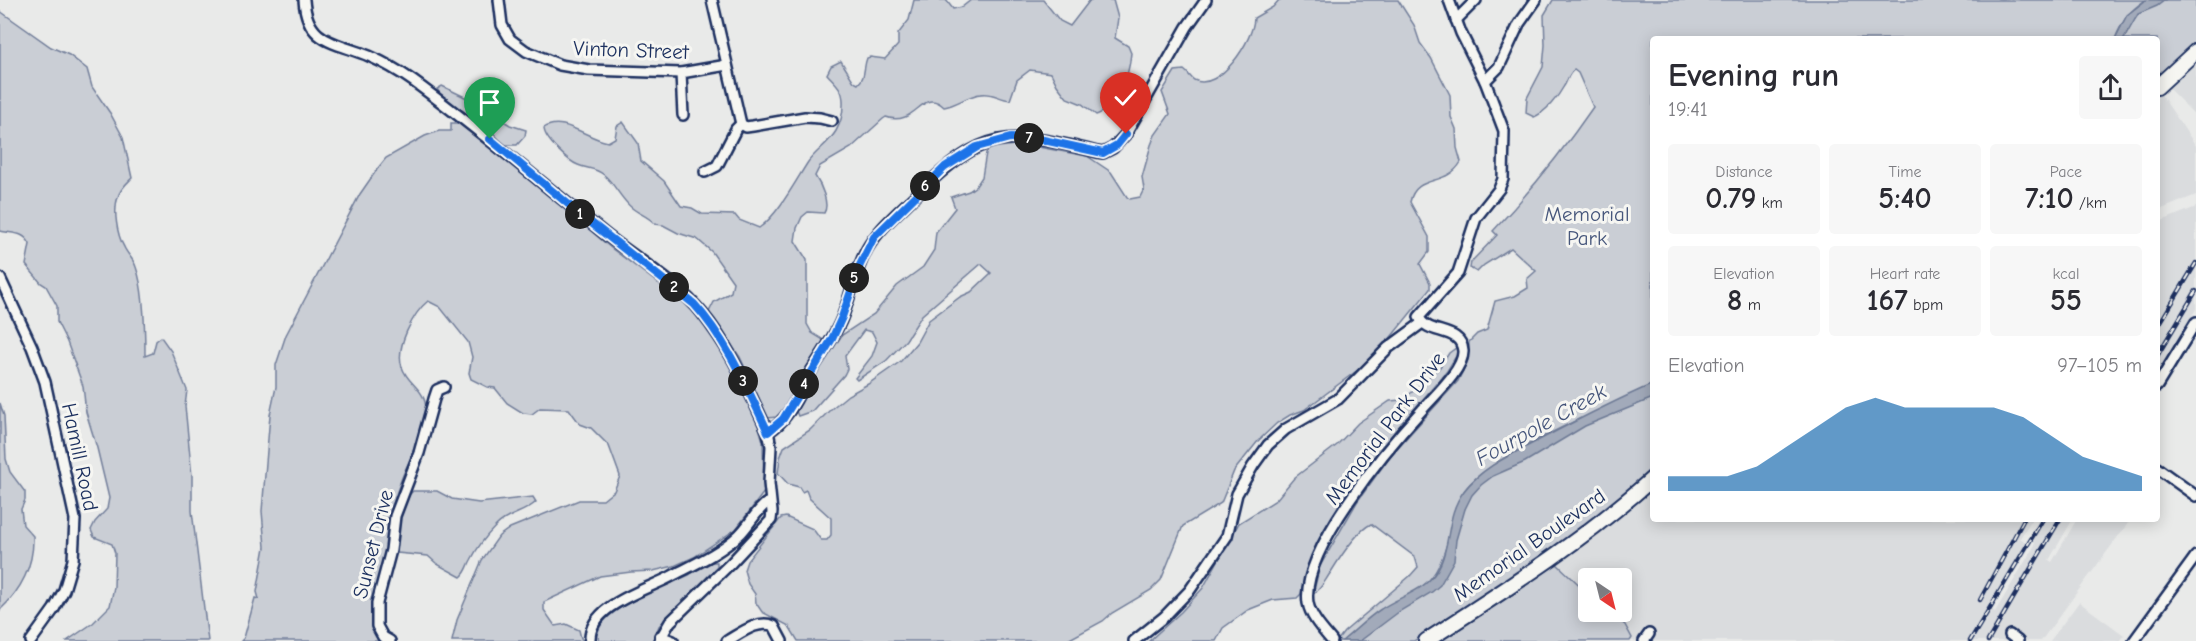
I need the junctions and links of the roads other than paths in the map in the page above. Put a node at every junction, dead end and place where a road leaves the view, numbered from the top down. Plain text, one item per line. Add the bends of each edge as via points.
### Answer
1 (304, 0) edge
2 (499, 0) edge
3 (712, 0) edge
4 (1206, 0) edge
5 (1449, 0) edge
6 (1476, 0) edge
7 (1536, 0) edge
8 (1456, 20) junction
9 (2196, 51) edge
10 (727, 65) junction
11 (681, 73) junction
12 (1485, 81) junction
13 (2160, 84) edge
14 (683, 115) dead end
15 (832, 121) dead end
16 (741, 124) junction
17 (705, 172) dead end
18 (0, 278) edge
19 (2196, 322) edge
20 (1422, 323) junction
21 (2160, 381) edge
22 (444, 387) dead end
23 (768, 432) junction
24 (2160, 470) edge
25 (1650, 481) edge
26 (2196, 496) edge
27 (770, 501) junction
28 (2196, 556) edge
29 (659, 639) edge
30 (31, 641) edge
31 (390, 641) edge
32 (590, 641) edge
33 (673, 641) edge
34 (728, 641) edge
35 (782, 641) edge
36 (1134, 641) edge
37 (1332, 641) edge
38 (1426, 641) edge
39 (2134, 641) edge

1 - 23 street via 308,22 320,38 371,57 407,77 694,304 726,348
2 - 11 street, Vinton Street via 502,25 510,39 542,58 590,70
3 - 10 street
4 - 23 street via 1131,127 1113,148 1103,153 1020,137 987,143 945,167 882,228 863,256 832,339 783,419
5 - 8 street, Memorial Park Drive
6 - 8 street
7 - 12 street via 1519,24 1499,67
8 - 12 street, Memorial Park Drive
9 - 13 street
10 - 11 street, Vinton Street
10 - 16 street
11 - 14 street
12 - 20 street, Memorial Park Drive via 1505,136 1502,184 1476,218 1458,273 1420,313
15 - 16 street via 813,117 746,127
16 - 17 street via 717,166
18 - 30 street, Hamill Road via 45,382 75,519 73,560 64,590
19 - 21 street
20 - 36 street via 1389,348 1338,399 1286,429 1268,445 1237,494 1227,536 1184,598
20 - 37 street, Memorial Park Drive via 1456,338 1462,348 1461,361 1372,469 1328,536 1309,584 1309,606
22 - 31 street, Sunset Drive via 437,390 395,516 376,611 376,626
23 - 27 street
24 - 26 street
25 - 38 street, Memorial Boulevard via 1553,558
27 - 29 street via 772,516 768,524 675,617
27 - 32 street via 727,545 617,603 595,622 589,633
28 - 39 street
29 - 33 street
34 - 35 street via 764,624 774,626

